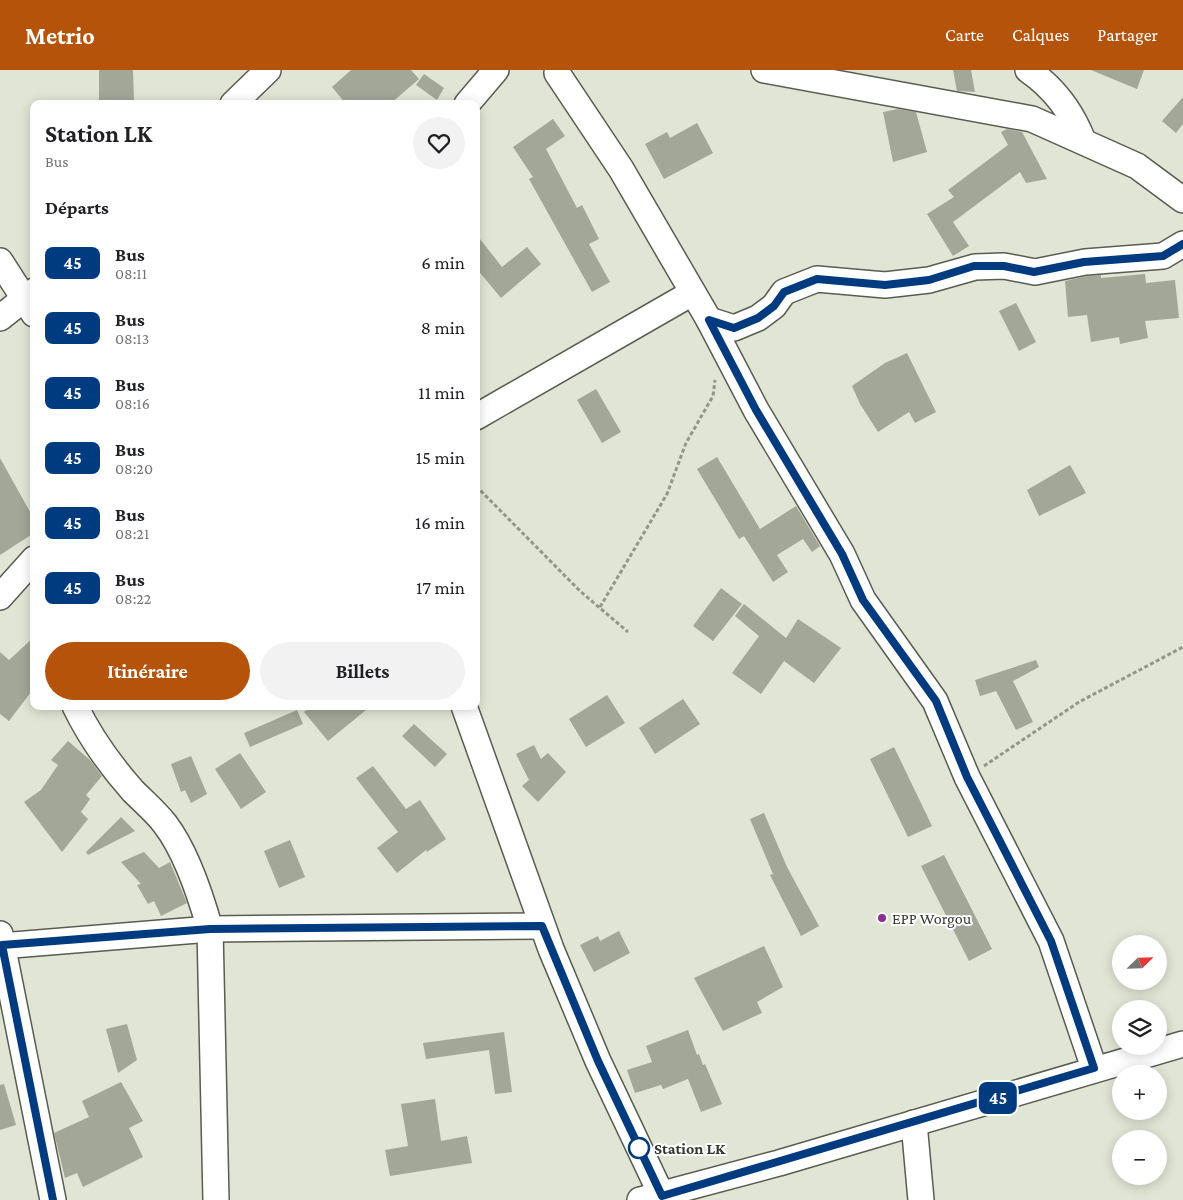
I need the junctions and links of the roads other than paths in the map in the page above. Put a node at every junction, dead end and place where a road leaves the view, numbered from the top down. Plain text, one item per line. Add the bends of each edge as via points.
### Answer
1 (268, 70) edge
2 (496, 70) edge
3 (764, 70) edge
4 (1028, 70) edge
5 (558, 71) edge
6 (237, 100) edge
7 (470, 100) edge
8 (1083, 141) junction
9 (1183, 200) edge
10 (1183, 244) edge
11 (0, 261) edge
12 (692, 293) junction
13 (30, 301) edge
14 (30, 303) edge
15 (0, 318) edge
16 (709, 320) junction
17 (480, 415) edge
18 (30, 563) edge
19 (0, 597) edge
20 (77, 710) edge
21 (465, 710) edge
22 (542, 926) junction
23 (210, 929) junction
24 (1, 942) edge
25 (1183, 1044) edge
26 (1094, 1068) junction
27 (914, 1123) junction
28 (651, 1198) edge
29 (53, 1200) edge
30 (216, 1200) edge
31 (922, 1200) edge

1 - 6 street
2 - 7 street
3 - 8 street via 1032,119
4 - 8 street via 1047,83 1075,121
5 - 12 street via 621,168
8 - 9 street via 1137,166
10 - 16 street via 1163,256 1084,262 1034,272 1004,266 974,266 929,280 885,285 817,279 784,292 774,306 758,318 734,328
11 - 13 street
12 - 16 street
12 - 17 street
14 - 15 street
16 - 26 street via 756,410 842,554 863,600 936,701 967,777 1051,941
18 - 19 street
20 - 23 street via 88,733 132,789 166,824 189,869
21 - 22 street
22 - 23 street
22 - 28 street
23 - 24 street
23 - 30 street
24 - 29 street
25 - 26 street
26 - 27 street
27 - 28 street
27 - 31 street

